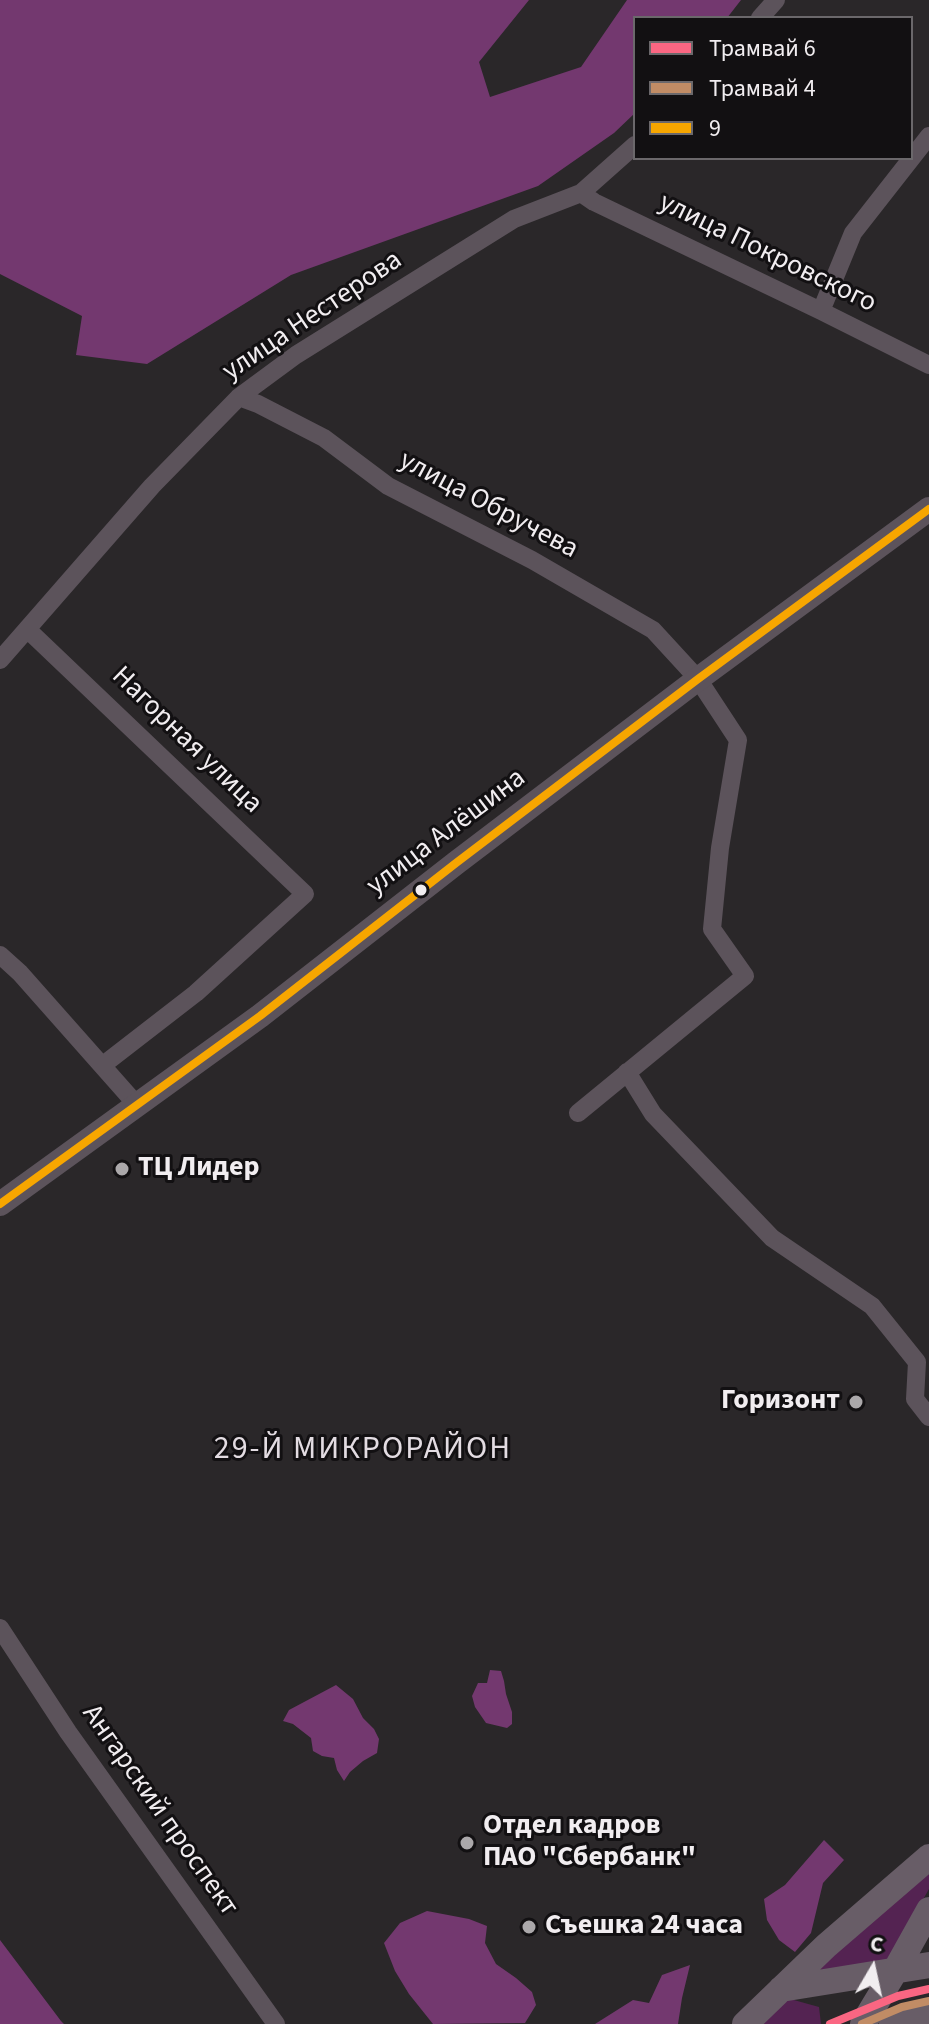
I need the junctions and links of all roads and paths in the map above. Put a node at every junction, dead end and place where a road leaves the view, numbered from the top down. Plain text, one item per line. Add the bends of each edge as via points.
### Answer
1 (776, 0) edge
2 (762, 16) edge
3 (929, 136) edge
4 (633, 147) edge
5 (913, 156) edge
6 (910, 160) edge
7 (581, 193) junction
8 (821, 311) junction
9 (929, 365) edge
10 (239, 397) junction
11 (929, 509) edge
12 (27, 629) junction
13 (0, 660) edge
14 (698, 679) junction
15 (0, 955) edge
16 (103, 1065) junction
17 (627, 1072) junction
18 (136, 1104) junction
19 (578, 1113) dead end
20 (0, 1204) edge
21 (929, 1417) edge
22 (0, 1628) edge
23 (929, 1857) edge
24 (929, 1910) edge
25 (929, 1965) edge
26 (895, 1971) junction
27 (781, 1989) junction
28 (929, 2013) edge
29 (276, 2024) edge
30 (745, 2024) edge
31 (863, 2024) edge
32 (892, 2024) edge

1 - 2 street
3 - 5 street
4 - 7 street, улица Нестерова
6 - 8 street via 853,233
7 - 8 street, улица Покровского
7 - 10 street, улица Нестерова via 514,219 296,355
8 - 9 street, улица Покровского
10 - 12 street, улица Нестерова via 152,486
10 - 14 street, улица Обручева via 324,438 388,486 653,630
11 - 14 street, улица Алёшина
12 - 13 street, улица Нестерова
12 - 16 street, Нагорная улица via 305,894 196,993
14 - 17 street, улица Обручева via 738,740 712,929 745,976
14 - 18 street, улица Алёшина via 260,1016
15 - 16 street
16 - 18 street
17 - 19 street
17 - 21 street via 653,1114 772,1238 872,1306 917,1362 915,1399
18 - 20 street, улица Алёшина
22 - 29 street, Ангарский проспект
23 - 27 main road
24 - 26 main road
25 - 26 main road
26 - 27 main road
26 - 31 main road
27 - 30 main road
28 - 32 main road

